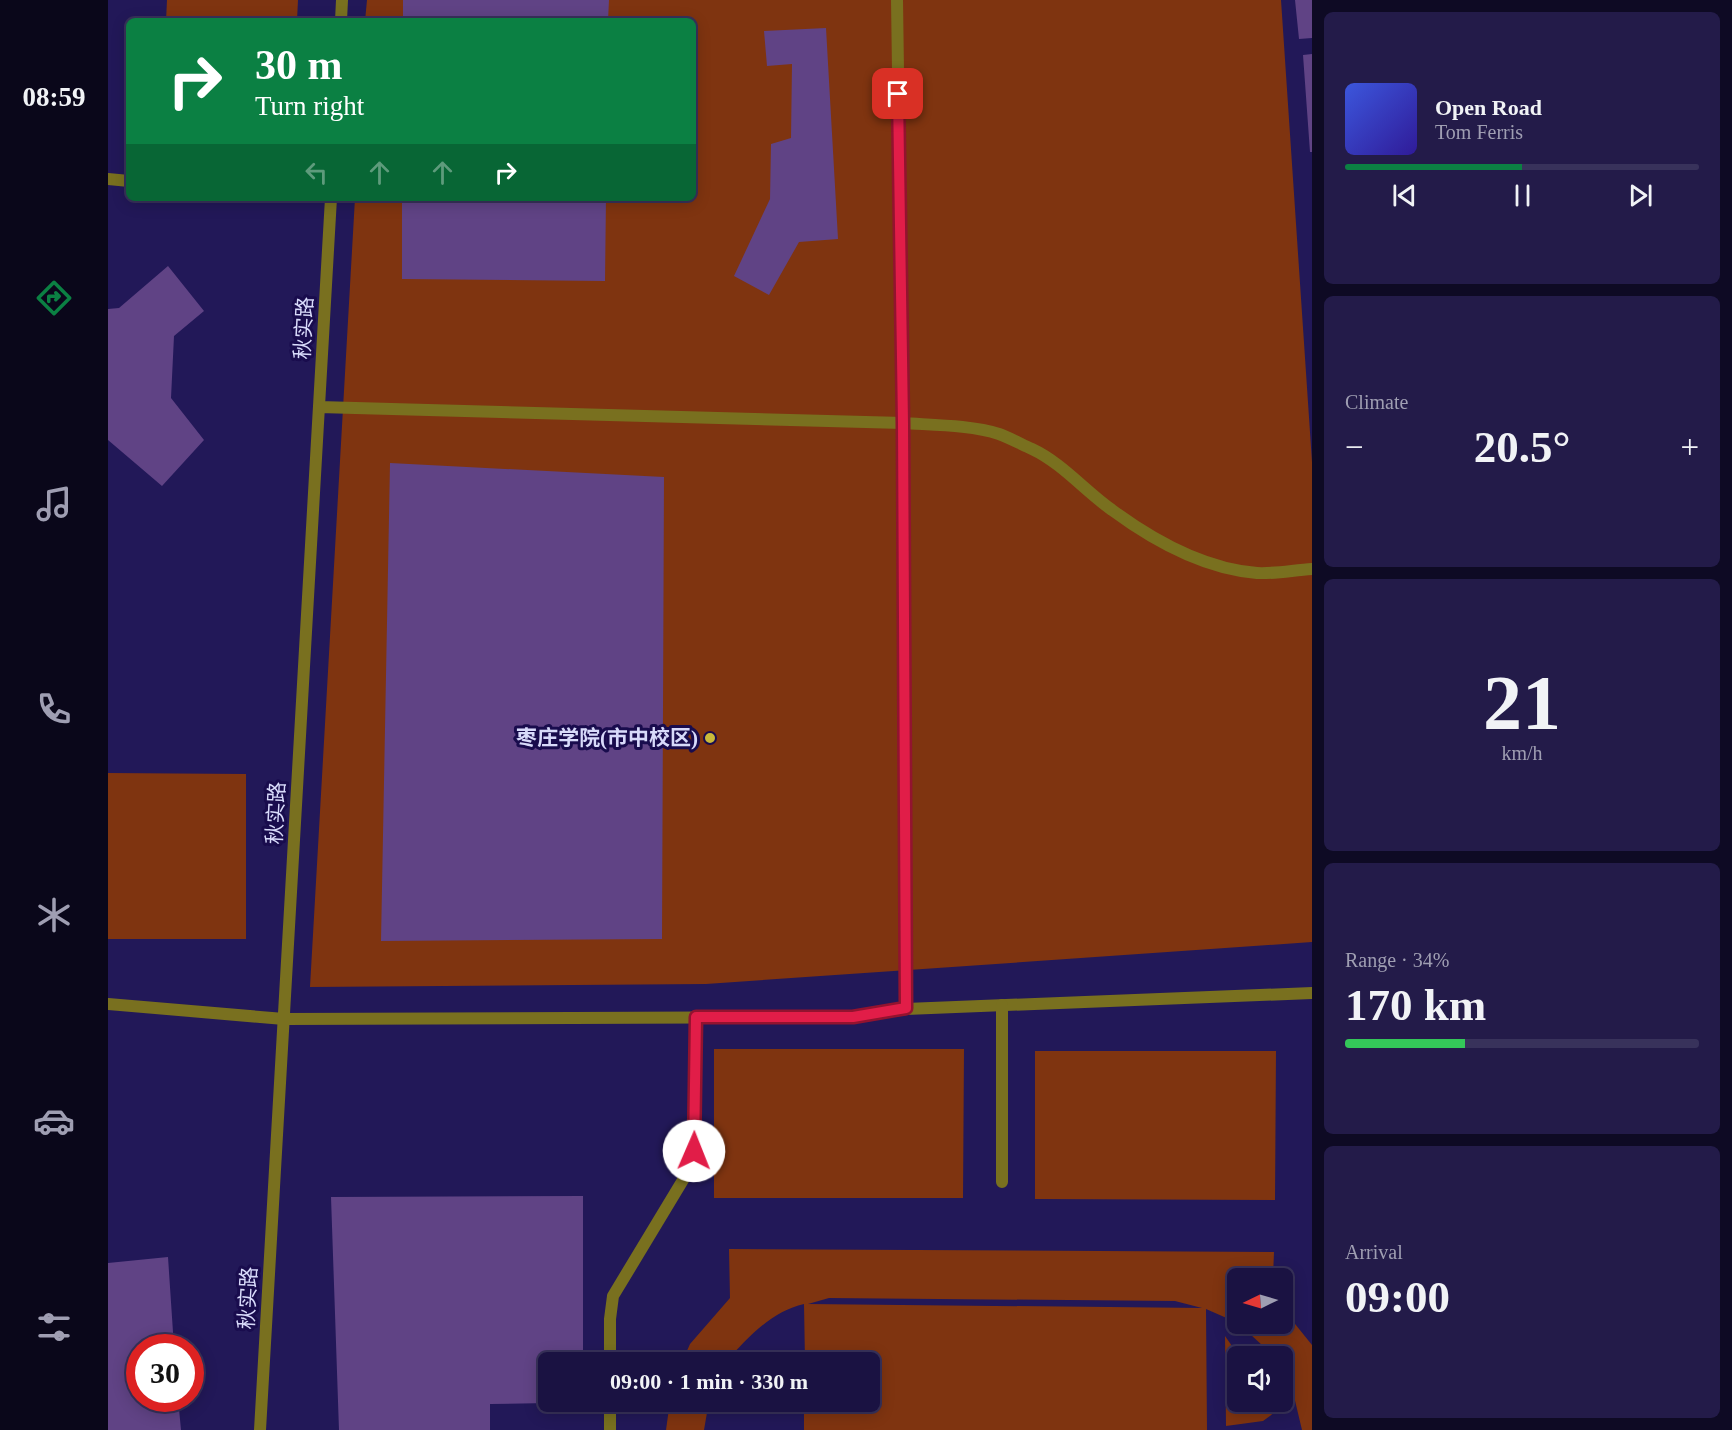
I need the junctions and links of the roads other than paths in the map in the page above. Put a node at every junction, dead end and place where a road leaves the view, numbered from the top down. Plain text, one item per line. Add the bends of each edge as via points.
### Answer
1 (342, 0) edge
2 (897, 0) edge
3 (341, 18) edge
4 (108, 179) edge
5 (126, 181) edge
6 (331, 201) edge
7 (319, 407) junction
8 (903, 423) junction
9 (1312, 569) edge
10 (1312, 993) edge
11 (108, 1004) edge
12 (1002, 1005) junction
13 (906, 1008) junction
14 (696, 1017) junction
15 (284, 1019) junction
16 (1002, 1182) dead end
17 (610, 1352) edge
18 (610, 1412) edge
19 (260, 1430) edge
20 (610, 1430) edge

1 - 3 street
2 - 8 street
4 - 5 street
6 - 7 street, 秋实路
7 - 8 street
7 - 15 street, 秋实路
8 - 9 street via 997,434 1035,450 1112,510 1190,556 1225,568 1258,573
8 - 13 street
10 - 12 street
11 - 15 street
12 - 13 street
12 - 16 street
13 - 14 street via 853,1017
14 - 15 street
14 - 17 street via 694,1151 686,1175 613,1296
15 - 19 street, 秋实路
18 - 20 street

